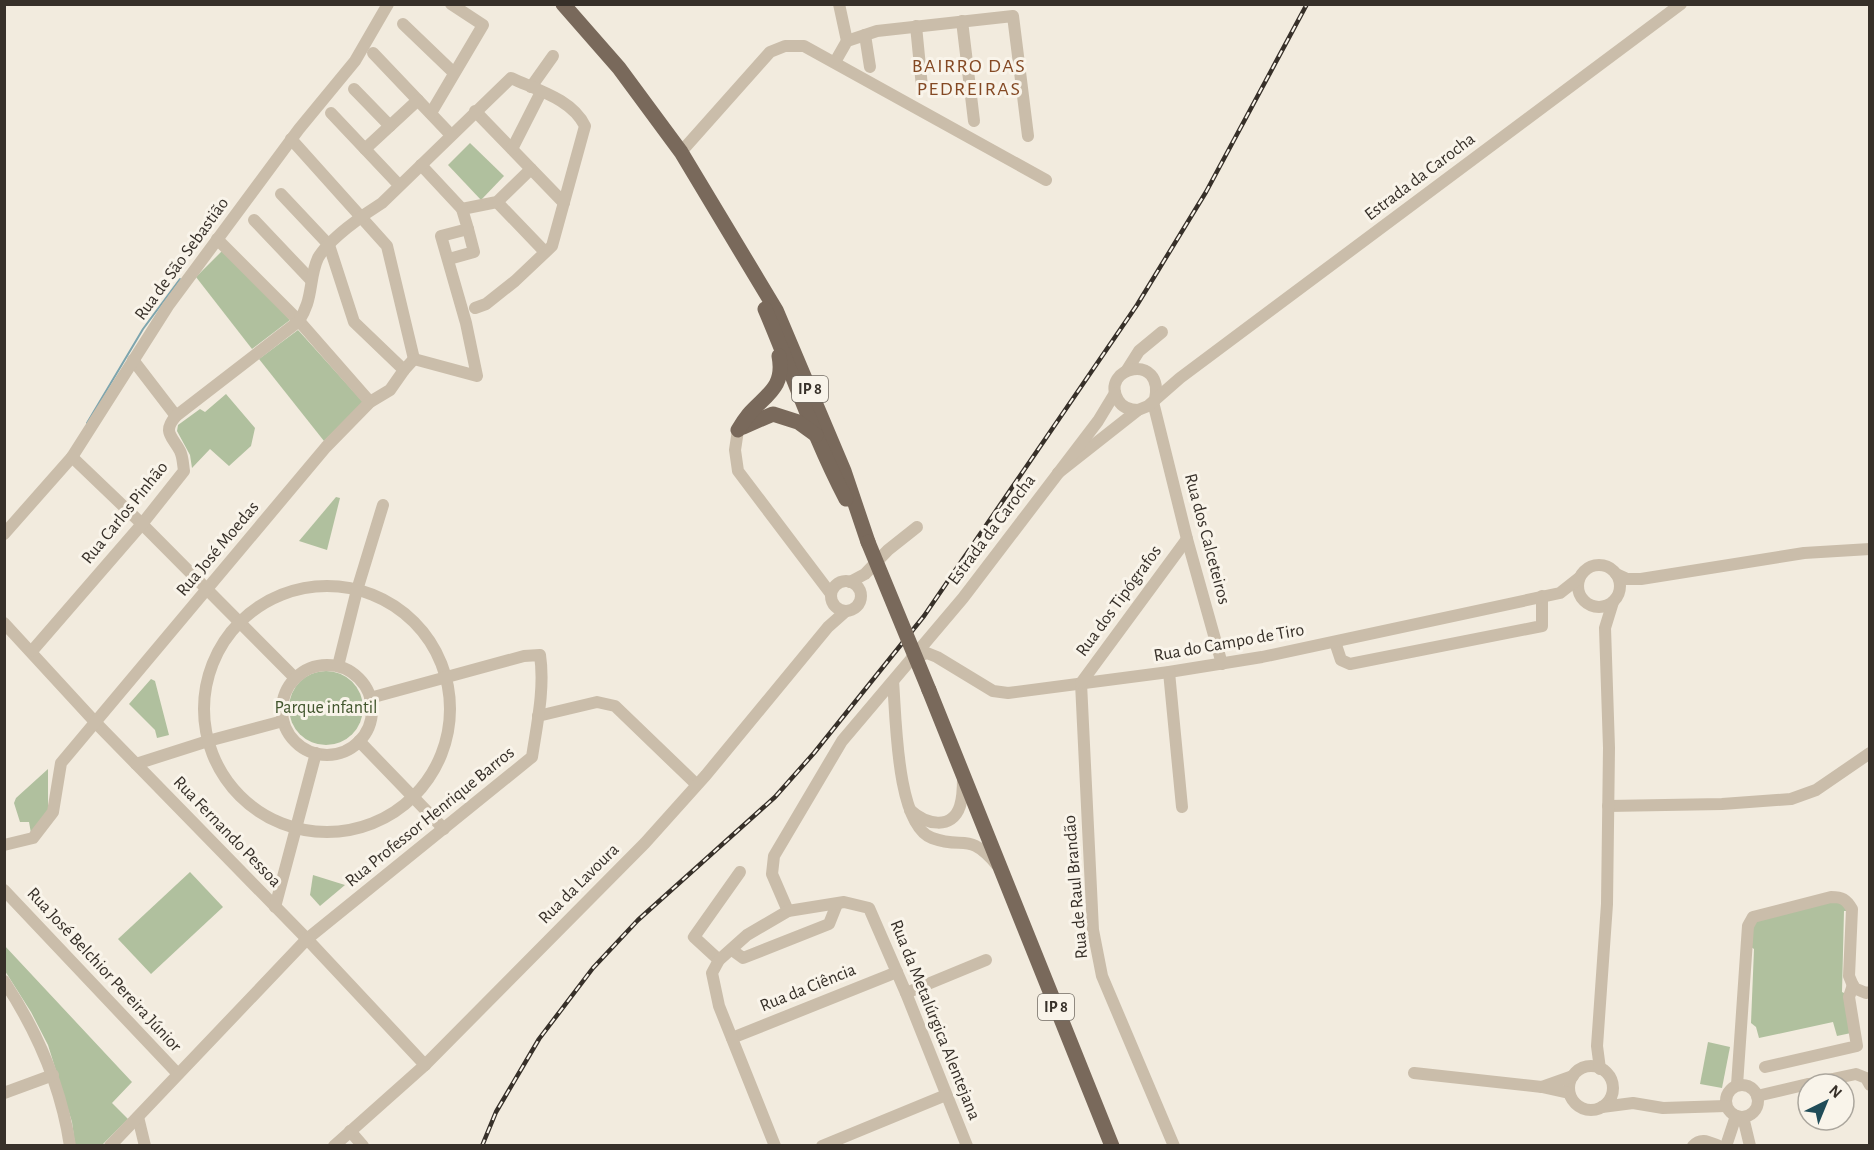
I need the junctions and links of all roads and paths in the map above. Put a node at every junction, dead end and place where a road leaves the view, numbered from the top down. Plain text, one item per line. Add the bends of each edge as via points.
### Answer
1 (388, 4) edge
2 (452, 4) edge
3 (563, 4) edge
4 (839, 4) edge
5 (1681, 4) edge
6 (962, 21) junction
7 (403, 24) dead end
8 (916, 26) junction
9 (865, 35) junction
10 (847, 41) junction
11 (374, 53) dead end
12 (553, 56) dead end
13 (835, 62) junction
14 (870, 67) dead end
15 (453, 72) junction
16 (922, 87) dead end
17 (354, 89) dead end
18 (536, 90) junction
19 (418, 100) junction
20 (475, 111) junction
21 (331, 113) dead end
22 (431, 113) junction
23 (974, 121) dead end
24 (390, 126) junction
25 (451, 135) junction
26 (1028, 136) dead end
27 (291, 140) junction
28 (365, 149) junction
29 (512, 149) junction
30 (681, 152) junction
31 (421, 165) junction
32 (531, 169) junction
33 (1046, 180) dead end
34 (399, 185) junction
35 (281, 194) dead end
36 (497, 202) junction
37 (564, 203) junction
38 (462, 209) junction
39 (361, 216) junction
40 (254, 220) dead end
41 (468, 230) junction
42 (217, 238) junction
43 (738, 244) junction
44 (329, 245) junction
45 (545, 252) junction
46 (449, 259) junction
47 (311, 280) junction
48 (460, 302) junction
49 (475, 308) junction
50 (299, 321) junction
51 (466, 323) junction
52 (1162, 332) dead end
53 (776, 338) junction
54 (1150, 342) junction
55 (414, 359) junction
56 (133, 360) junction
57 (404, 370) junction
58 (1127, 370) junction
59 (1149, 374) junction
60 (1180, 378) junction
61 (804, 390) junction
62 (1115, 393) junction
63 (766, 399) junction
64 (1154, 401) junction
65 (370, 402) junction
66 (1136, 409) junction
67 (773, 414) junction
68 (176, 416) junction
69 (1098, 421) junction
70 (1158, 422) junction
71 (820, 429) junction
72 (738, 430) junction
73 (1107, 434) junction
74 (72, 457) junction
75 (1058, 472) junction
76 (383, 505) dead end
77 (142, 524) junction
78 (917, 527) dead end
79 (4, 534) edge
80 (1187, 539) junction
81 (1869, 549) edge
82 (1616, 574) junction
83 (1579, 578) junction
84 (1641, 579) junction
85 (357, 590) junction
86 (207, 591) junction
87 (1560, 593) junction
88 (843, 595) junction
89 (1542, 596) junction
90 (1616, 598) junction
91 (1586, 602) junction
92 (239, 622) junction
93 (4, 623) edge
94 (1605, 628) junction
95 (1335, 642) junction
96 (32, 651) junction
97 (912, 658) junction
98 (1222, 664) junction
99 (338, 666) junction
100 (1169, 672) junction
101 (445, 677) junction
102 (295, 678) junction
103 (893, 681) junction
104 (1081, 683) junction
105 (370, 698) junction
106 (538, 716) junction
107 (283, 721) junction
108 (96, 723) junction
109 (208, 741) junction
110 (359, 741) junction
111 (316, 753) junction
112 (1869, 753) edge
113 (136, 764) junction
114 (963, 776) junction
115 (696, 784) junction
116 (412, 797) junction
117 (1608, 806) junction
118 (1182, 807) dead end
119 (909, 809) junction
120 (295, 827) junction
121 (444, 829) junction
122 (4, 845) edge
123 (1000, 869) junction
124 (740, 872) dead end
125 (4, 891) edge
126 (837, 904) junction
127 (275, 907) junction
128 (788, 911) junction
129 (307, 939) junction
130 (732, 950) junction
131 (719, 960) junction
132 (986, 960) dead end
133 (897, 972) junction
134 (4, 981) edge
135 (1853, 985) junction
136 (1869, 992) edge
137 (906, 993) junction
138 (732, 1038) junction
139 (1597, 1046) junction
140 (425, 1065) junction
141 (1765, 1066) dead end
142 (1587, 1067) junction
143 (1600, 1069) junction
144 (1414, 1072) dead end
145 (178, 1074) junction
146 (53, 1075) junction
147 (1573, 1076) junction
148 (1737, 1085) junction
149 (1612, 1086) junction
150 (1542, 1087) junction
151 (1796, 1087) edge
152 (4, 1093) edge
153 (1569, 1093) junction
154 (946, 1095) junction
155 (1757, 1096) junction
156 (1633, 1103) junction
157 (1726, 1106) junction
158 (1602, 1107) junction
159 (1740, 1116) junction
160 (138, 1117) junction
161 (350, 1131) junction
162 (70, 1146) edge
163 (110, 1146) edge
164 (145, 1146) edge
165 (334, 1146) edge
166 (363, 1146) edge
167 (775, 1146) edge
168 (822, 1146) edge
169 (966, 1146) edge
170 (1112, 1146) edge
171 (1174, 1146) edge
172 (1693, 1146) edge
173 (1719, 1146) edge
174 (1726, 1146) edge
175 (1750, 1146) edge

1 - 27 street, Rua de São Sebastião via 355,61
2 - 15 street via 483,25
3 - 30 main road, IP 8 via 619,68
4 - 10 street
5 - 60 street, Estrada da Carocha
6 - 8 street
6 - 23 street
6 - 26 street via 1013,16
7 - 15 street
8 - 9 street
8 - 16 street
9 - 10 street
9 - 14 street
10 - 13 street
11 - 19 street
12 - 18 street
13 - 30 street via 804,46 785,46 770,52
13 - 33 street
15 - 22 street
17 - 24 street
18 - 20 street via 511,78
18 - 29 street
18 - 37 street via 568,104 580,114 585,126
19 - 22 street
19 - 24 street
20 - 25 street
20 - 29 street
21 - 28 street
22 - 25 street
24 - 28 street
25 - 31 street
27 - 39 street
27 - 42 street, Rua de São Sebastião
28 - 34 street
29 - 32 street
30 - 43 main road, IP 8
31 - 34 street
31 - 38 street
32 - 36 street
32 - 37 street
34 - 39 street
35 - 44 street
36 - 38 street
36 - 45 street
37 - 45 street via 552,246
38 - 41 street
39 - 44 street
39 - 55 street via 387,246
40 - 47 street
41 - 46 street via 474,252
41 - 46 street via 441,236
42 - 50 street
42 - 56 street, Rua de São Sebastião
43 - 53 main road, IP 8
43 - 61 main road, IP 8 via 776,310
44 - 47 street via 319,257
44 - 57 street via 354,322
45 - 49 street via 486,304
46 - 48 street
47 - 50 street
48 - 49 street
48 - 51 street
49 - 51 street
50 - 65 street
50 - 68 street
51 - 55 street via 477,376
52 - 54 street
53 - 61 main road, IP 8
53 - 63 main road via 781,366 779,382
54 - 58 street
54 - 59 street via 1146,356
55 - 57 street, Rua José Moedas
56 - 68 street
56 - 74 street, Rua de São Sebastião
57 - 65 street, Rua José Moedas via 390,390
58 - 59 street via 1133,368
58 - 62 street via 1117,379
59 - 60 street via 1167,380
59 - 64 street via 1157,388
60 - 64 street, Estrada da Carocha
61 - 63 main road
61 - 67 main road via 797,405
61 - 71 main road, IP 8
62 - 66 street via 1122,405
62 - 69 street, Estrada da Carocha
63 - 72 main road
64 - 66 street
64 - 70 street, Rua dos Calceteiros
65 - 86 street, Rua José Moedas via 326,447
66 - 69 street via 1112,413
66 - 70 street
66 - 73 street
67 - 71 main road
67 - 72 main road
68 - 77 street, Rua Carlos Pinhão via 170,423 169,436 181,453 184,471
69 - 73 street
69 - 75 street, Estrada da Carocha
70 - 80 street, Rua dos Calceteiros
71 - 114 main road, IP 8, bridge via 844,471 868,542
72 - 88 street via 738,471 818,574
73 - 75 street
74 - 77 street
74 - 79 street, Rua de São Sebastião
75 - 97 street, Estrada da Carocha via 963,598
76 - 85 street
77 - 86 street
77 - 96 street, Rua Carlos Pinhão
78 - 88 street
80 - 98 street, Rua dos Calceteiros
80 - 104 street, Rua dos Tipógrafos
81 - 84 street via 1804,553
82 - 83 street via 1609,567 1596,565 1588,567
82 - 84 street
82 - 90 street via 1620,584
83 - 87 street
83 - 91 street via 1578,592
84 - 90 street
85 - 92 street via 326,586 294,590 255,608
85 - 99 street
85 - 101 street via 378,597 413,622 427,638
86 - 92 street
86 - 108 street, Rua José Moedas
87 - 89 street, Rua do Campo de Tiro
87 - 91 street
88 - 115 street, Rua da Lavoura via 828,627
89 - 95 street, Rua do Campo de Tiro
89 - 95 street via 1542,626 1350,664 1341,660
90 - 91 street via 1601,607
90 - 94 street
91 - 94 street
92 - 102 street
92 - 109 street via 211,665 204,707
93 - 96 street, Rua Fernando Pessoa
94 - 117 street
95 - 98 street, Rua do Campo de Tiro
96 - 108 street, Rua Fernando Pessoa
97 - 103 street, Estrada da Carocha
97 - 104 street, Rua do Campo de Tiro via 927,653 1001,693
98 - 100 street, Rua do Campo de Tiro
99 - 102 street via 310,668
99 - 105 street via 362,681
100 - 104 street, Rua do Campo de Tiro
100 - 118 street
101 - 105 street
101 - 106 street, Rua Professor Henrique Barros via 540,655
101 - 116 street via 449,721 445,742 426,781
102 - 107 street via 282,703
103 - 119 street via 903,787
103 - 128 street, Estrada da Carocha via 842,741 774,856 772,874
104 - 171 street, Rua de Raul Brandão via 1093,930 1102,976
105 - 110 street via 369,726
106 - 115 street via 597,702 615,706
106 - 121 street, Rua Professor Henrique Barros via 532,758
107 - 109 street
107 - 111 street via 299,745
108 - 113 street, Rua Fernando Pessoa
108 - 122 street, Rua José Moedas via 61,763 53,812 33,838
109 - 113 street
109 - 120 street via 221,770 240,795 266,814
110 - 111 street via 334,754
110 - 116 street
111 - 120 street
112 - 117 street via 1816,790 1791,799
113 - 127 street, Rua Fernando Pessoa
114 - 119 street via 959,809 947,822 928,823
114 - 123 main road, IP 8
115 - 140 street, Rua da Lavoura via 645,843
116 - 120 street via 387,816 358,828 326,831
116 - 121 street
117 - 139 street via 1607,904
119 - 123 street via 913,821 930,838 977,845
120 - 127 street
121 - 129 street, Rua Professor Henrique Barros
123 - 170 main road, IP 8
124 - 131 street via 694,937
125 - 145 street, Rua José Belchior Pereira Júnior
126 - 128 street
126 - 130 street via 829,924 743,958
126 - 133 street, Rua da Metalúrgica Alentejana via 869,908
127 - 129 street, Rua Fernando Pessoa
128 - 130 street via 747,935
129 - 140 street, Rua Fernando Pessoa
129 - 145 street, Rua Professor Henrique Barros
130 - 131 street
131 - 138 street via 712,973 719,1006
132 - 137 street
133 - 137 street, Rua da Metalúrgica Alentejana
133 - 138 street, Rua da Ciência
134 - 146 street via 26,1015
135 - 136 street
135 - 141 street via 1849,997 1857,1046
135 - 148 street via 1849,976 1852,909 1847,900 1831,897 1753,917 1748,926
137 - 154 street, Rua da Metalúrgica Alentejana
138 - 167 street
139 - 142 street
139 - 143 street
140 - 161 street, Rua da Lavoura
142 - 143 street
142 - 147 street
143 - 149 street
144 - 150 street
145 - 160 street, Rua Professor Henrique Barros
146 - 152 street
146 - 162 street
147 - 150 street
147 - 153 street
148 - 155 street via 1751,1088
148 - 157 street via 1726,1096
149 - 156 street
149 - 158 street via 1610,1098
150 - 153 street
151 - 155 street
153 - 158 street via 1582,1108
154 - 168 street
154 - 169 street, Rua da Metalúrgica Alentejana
155 - 159 street via 1755,1109
156 - 157 street via 1663,1108
156 - 158 street
157 - 159 street
159 - 174 street
159 - 175 street
160 - 163 street, Rua Professor Henrique Barros
160 - 164 street
161 - 165 street, Rua da Lavoura
161 - 166 street
172 - 173 street via 1704,1140

